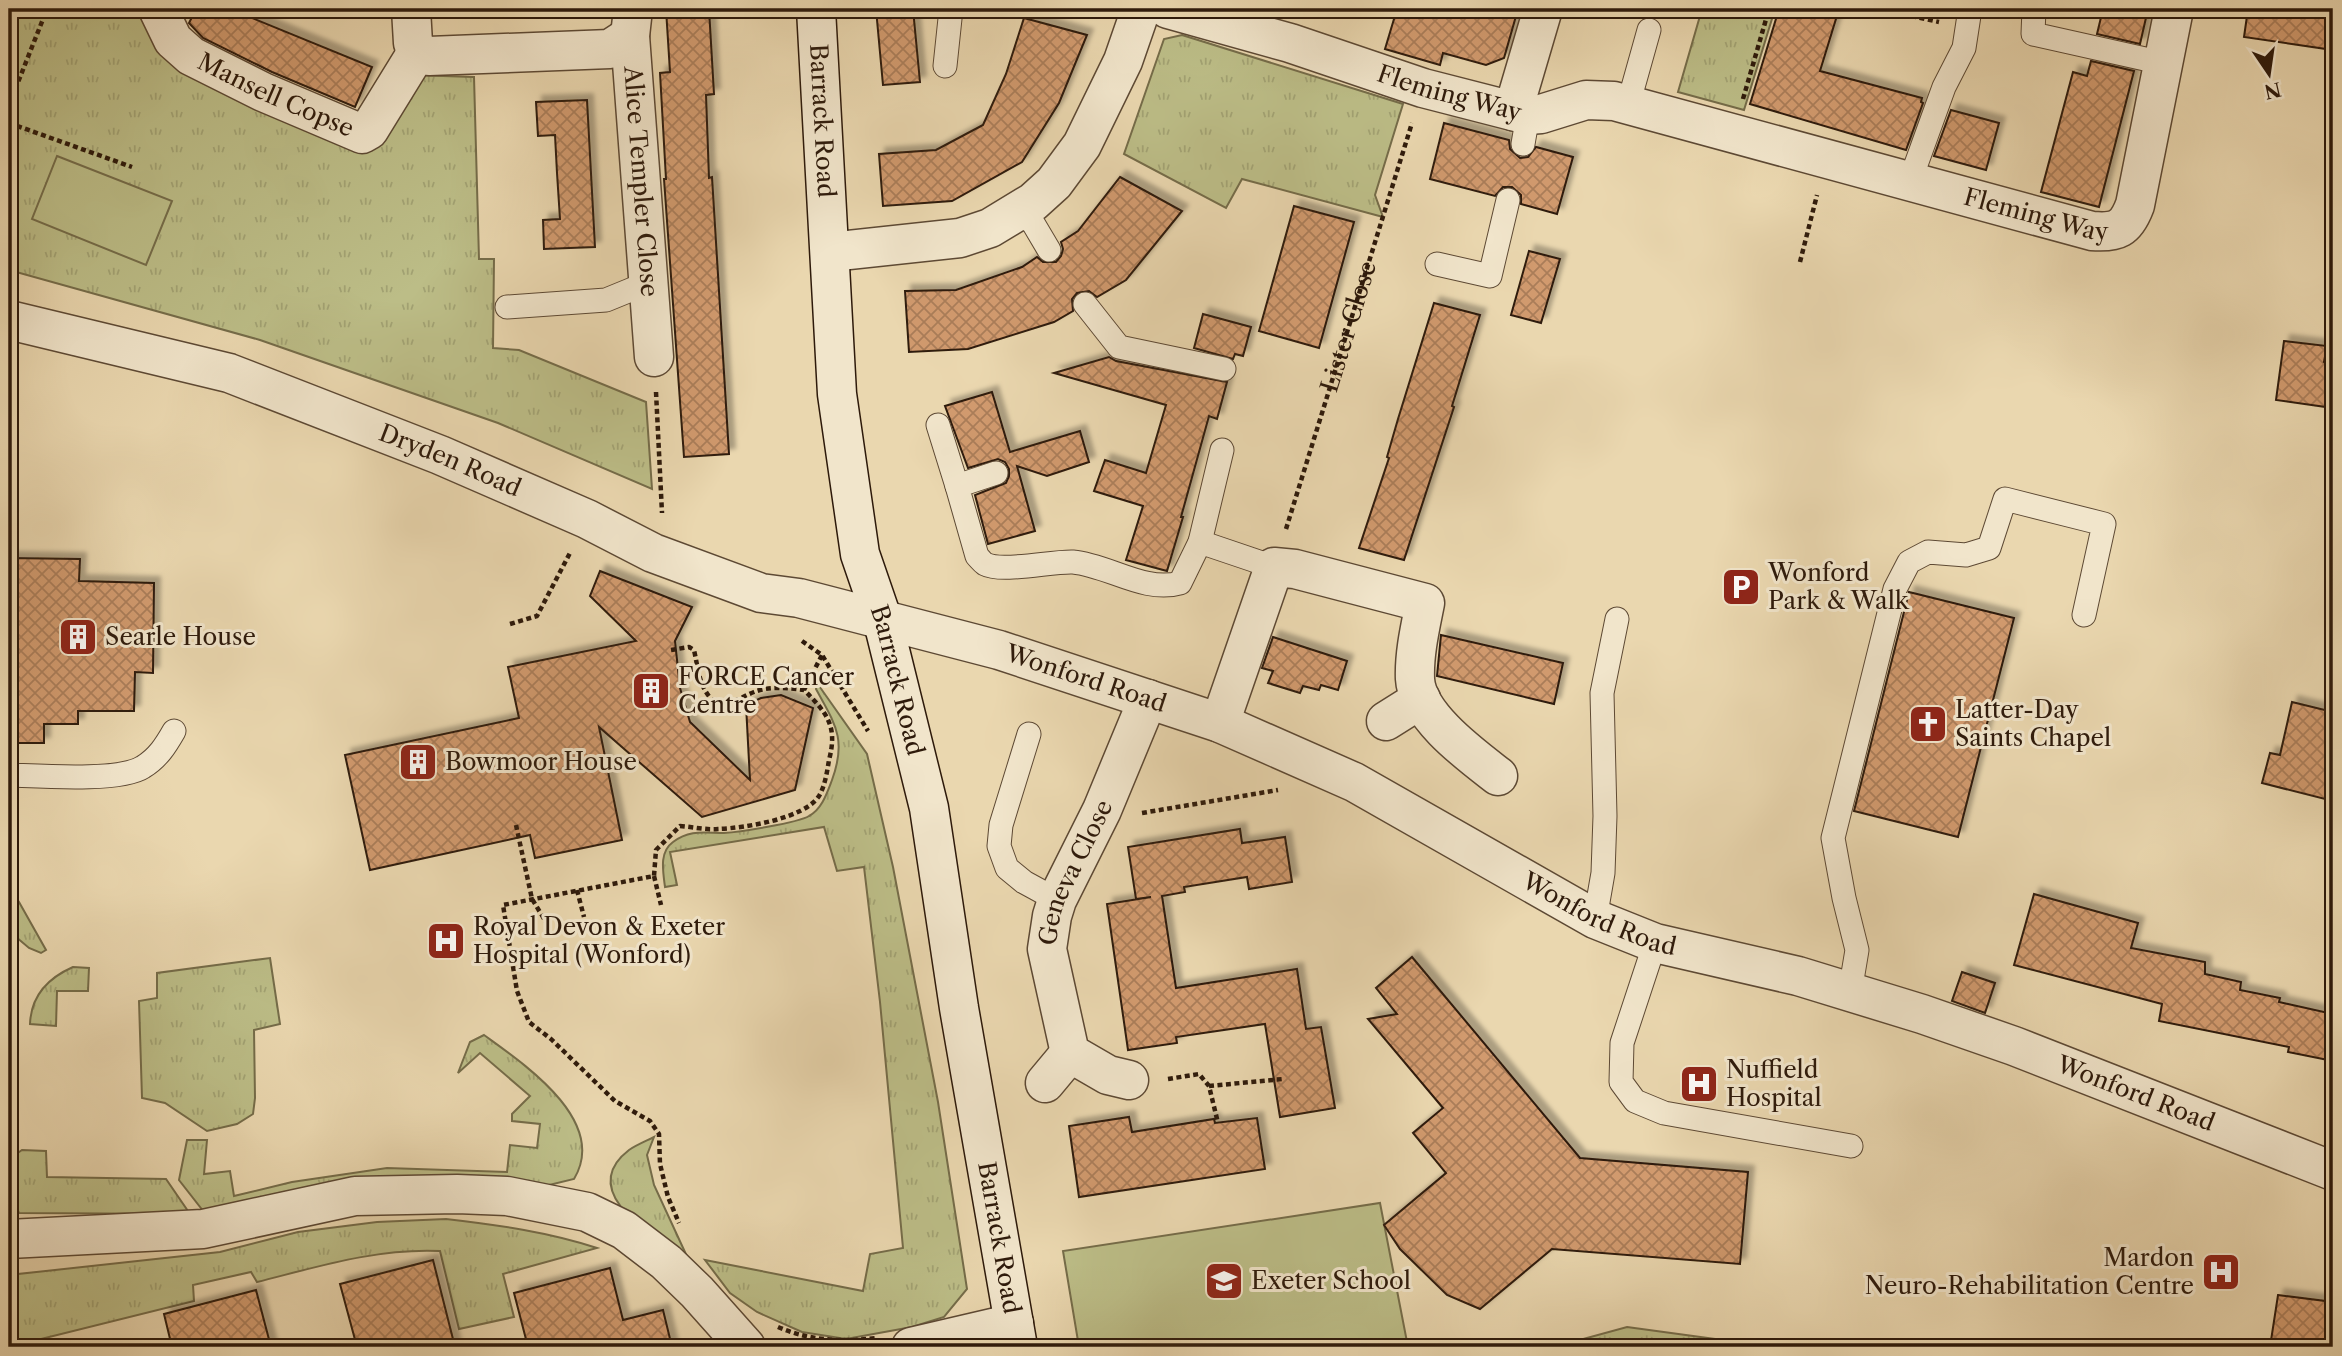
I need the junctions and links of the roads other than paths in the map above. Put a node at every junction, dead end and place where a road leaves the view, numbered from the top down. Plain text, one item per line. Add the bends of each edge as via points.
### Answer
1 (158, 9) edge
2 (411, 9) edge
3 (816, 9) edge
4 (951, 9) edge
5 (1140, 9) edge
6 (1168, 9) edge
7 (1542, 9) edge
8 (2034, 9) edge
9 (2174, 9) edge
10 (1968, 19) edge
11 (631, 22) edge
12 (1649, 30) dead end
13 (417, 52) junction
14 (2163, 63) junction
15 (945, 66) dead end
16 (1628, 105) junction
17 (1521, 123) junction
18 (1910, 181) junction
19 (1508, 200) dead end
20 (1018, 211) junction
21 (1049, 250) dead end
22 (830, 252) junction
23 (1437, 264) dead end
24 (650, 282) junction
25 (1086, 304) dead end
26 (507, 307) dead end
27 (9, 320) edge
28 (654, 357) road end
29 (1224, 369) dead end
30 (937, 425) dead end
31 (1222, 450) dead end
32 (996, 474) dead end
33 (957, 486) junction
34 (1199, 542) junction
35 (1274, 567) junction
36 (2084, 615) dead end
37 (882, 618) junction
38 (1617, 619) dead end
39 (1148, 699) junction
40 (1421, 699) junction
41 (1386, 721) dead end
42 (1220, 723) junction
43 (174, 731) dead end
44 (1029, 734) dead end
45 (9, 775) edge
46 (1498, 776) dead end
47 (1057, 900) junction
48 (1595, 919) junction
49 (1655, 943) junction
50 (1850, 992) junction
51 (1070, 1054) junction
52 (1129, 1080) road end
53 (1045, 1083) dead end
54 (1851, 1146) dead end
55 (2333, 1171) edge
56 (9, 1239) edge
57 (1016, 1335) edge
58 (760, 1336) edge
59 (895, 1343) edge

1 - 13 street, Mansell Copse via 173,40 191,57 362,134 369,130
2 - 13 street
3 - 22 street, Barrack Road
4 - 15 lane
5 - 20 street via 1123,61 1082,145 1054,183
6 - 17 street, Fleming Way via 1290,43
7 - 17 street
8 - 14 lane via 2033,34
9 - 14 street, Fleming Way
10 - 18 lane via 1964,48 1944,87
11 - 13 street via 610,49 429,56
11 - 24 street, Alice Templer Close
12 - 16 lane
14 - 18 street, Fleming Way via 2134,205 2130,219 2120,228 2092,231
16 - 17 street, Fleming Way via 1586,100
16 - 18 street, Fleming Way
19 - 23 lane via 1490,275
20 - 21 lane via 1033,223
20 - 22 street via 960,239
22 - 37 street, Barrack Road via 837,394 860,554
24 - 26 lane via 606,300
24 - 28 street, Alice Templer Close
25 - 29 lane via 1119,347
27 - 37 street, Dryden Road via 229,373 440,455 653,553 761,593
30 - 33 lane
31 - 34 lane
32 - 33 lane
33 - 34 lane via 977,556 985,564 1002,568 1071,562 1169,586 1180,583
34 - 35 lane
35 - 40 street via 1425,603 1415,681
35 - 42 street
36 - 50 lane via 2104,524 2005,499 1989,548 1966,555 1928,552 1909,562 1895,589 1833,838 1857,950
37 - 39 street, Wonford Road
37 - 57 street, Barrack Road via 929,808
38 - 48 lane via 1602,693 1605,816 1603,873
39 - 42 street, Wonford Road
39 - 47 street, Geneva Close via 1102,810
40 - 41 street
40 - 46 street via 1456,742
42 - 48 street, Wonford Road via 1354,782
43 - 45 lane via 162,752 141,769 109,776
44 - 47 lane via 1001,825 999,846 1007,868
47 - 51 street, Geneva Close via 1047,949
48 - 49 street, Wonford Road
49 - 50 street, Wonford Road
49 - 54 lane via 1622,1043 1621,1082 1635,1101 1664,1113
50 - 55 street, Wonford Road via 2014,1046
51 - 52 street via 1108,1075
51 - 53 street
56 - 58 street via 204,1229 355,1196 507,1196 587,1212 624,1230
57 - 59 street

